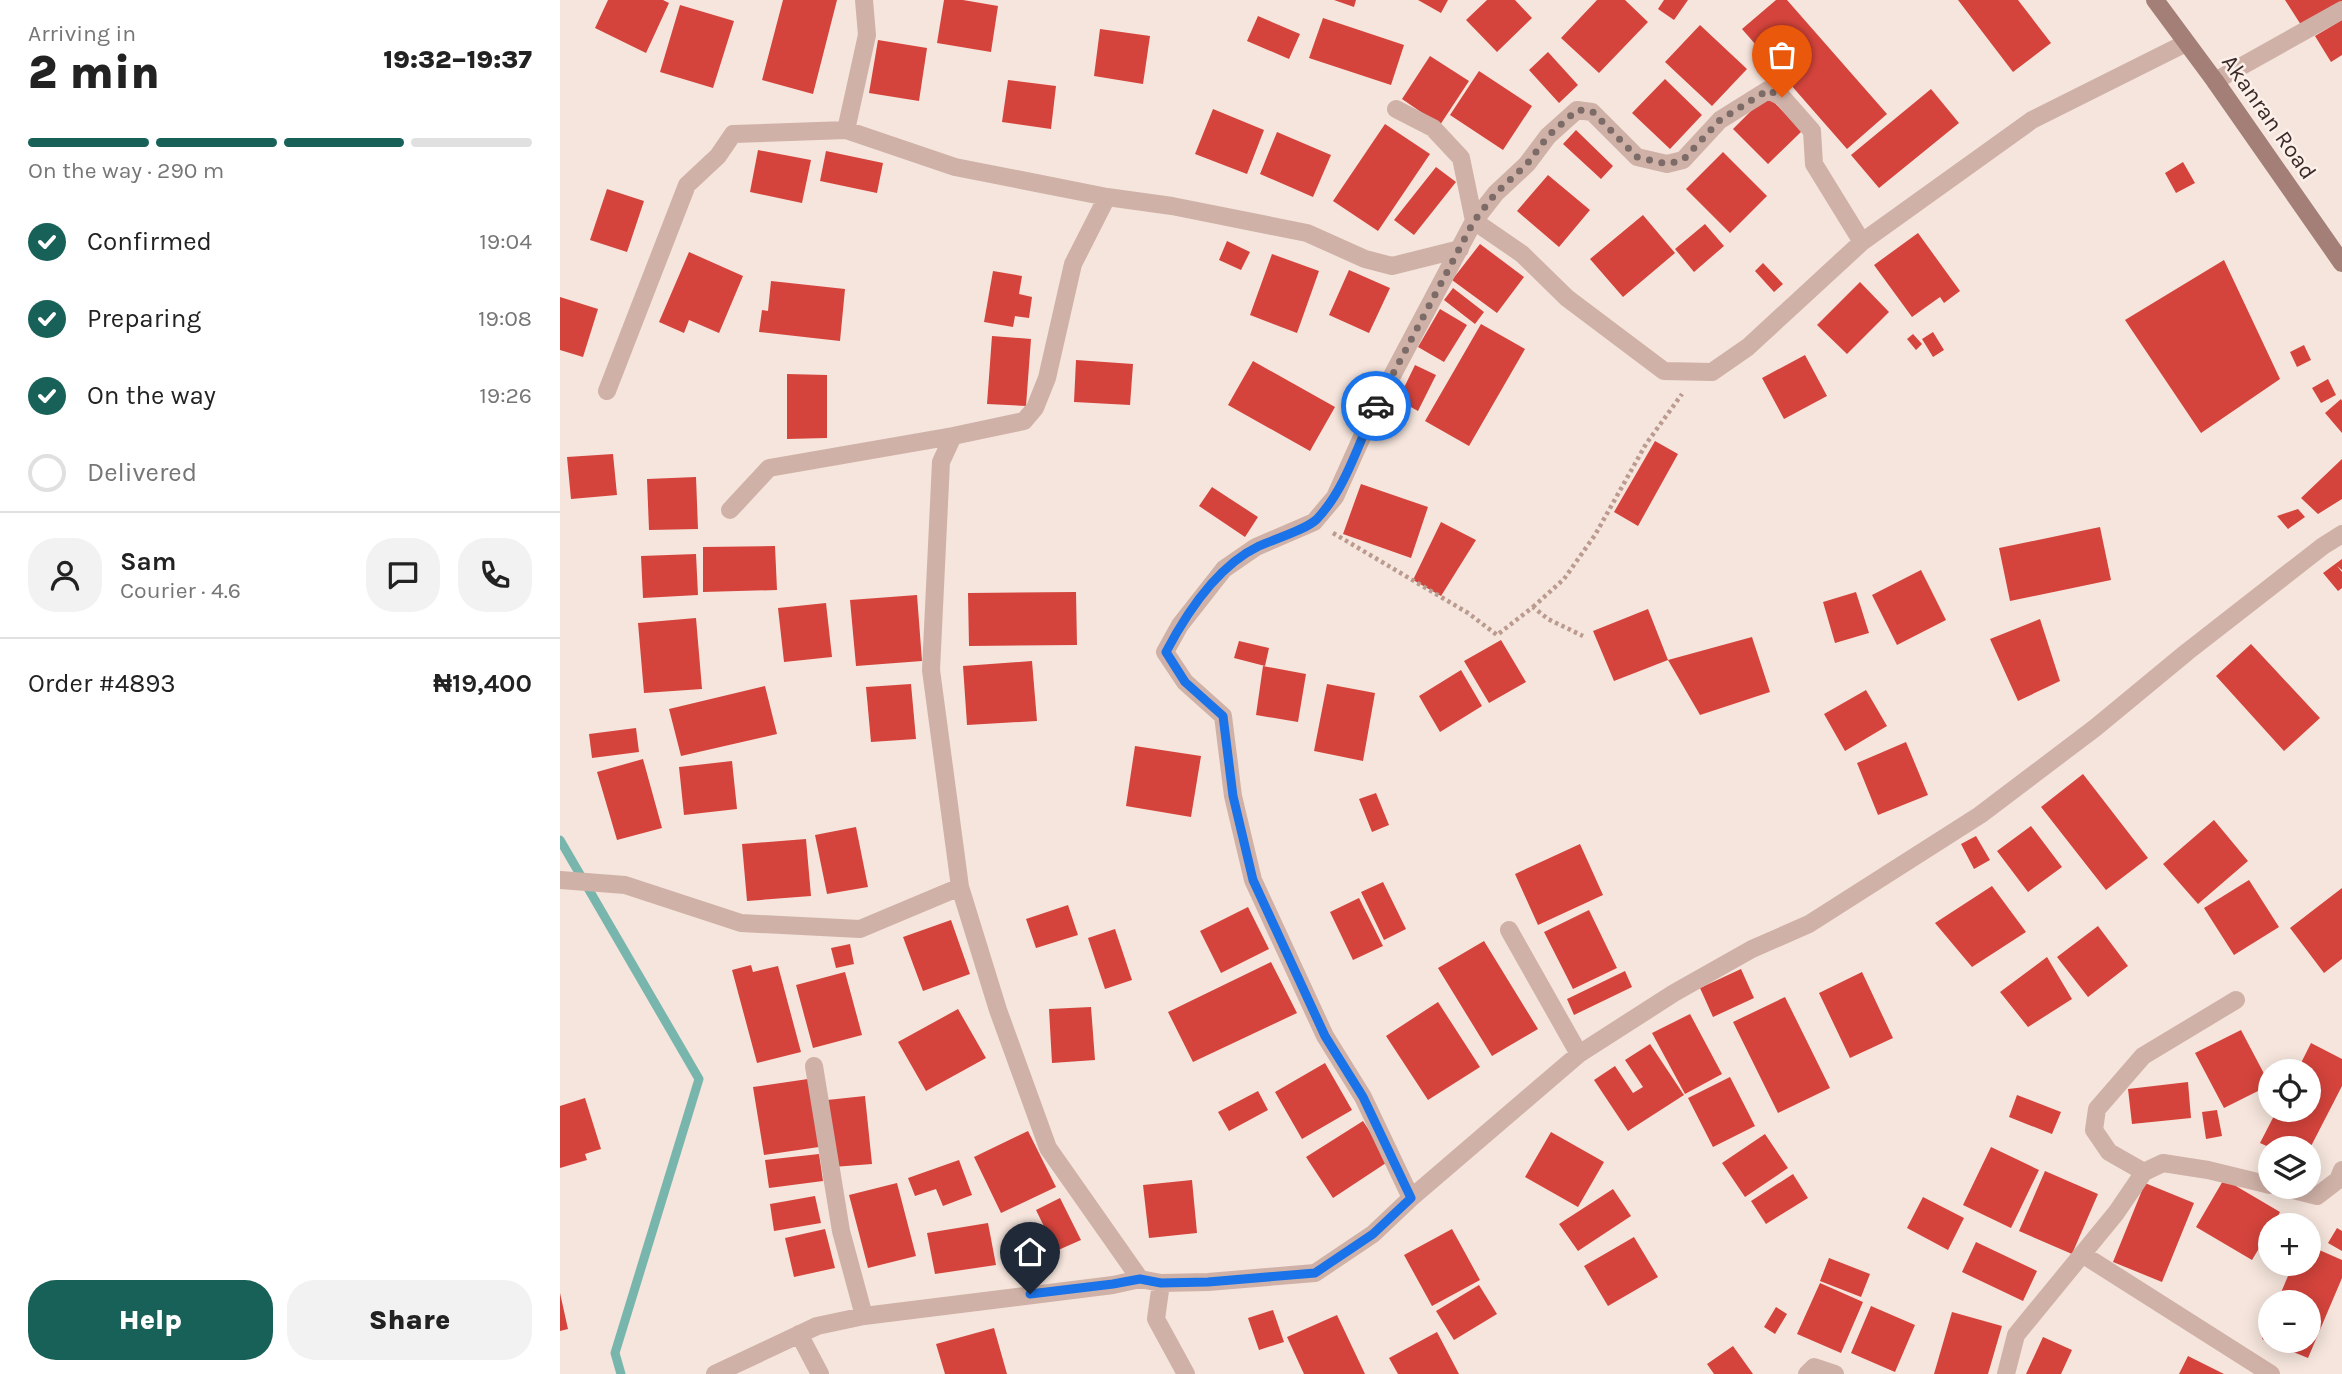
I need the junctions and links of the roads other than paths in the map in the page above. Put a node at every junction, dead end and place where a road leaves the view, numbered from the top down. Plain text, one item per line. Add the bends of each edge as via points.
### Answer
1 (864, 0) edge
2 (2155, 0) edge
3 (2342, 10) edge
4 (2186, 43) junction
5 (2215, 81) junction
6 (1396, 109) dead end
7 (846, 130) junction
8 (1107, 197) junction
9 (1474, 221) junction
10 (1862, 242) junction
11 (1460, 248) junction
12 (2342, 263) edge
13 (607, 391) dead end
14 (953, 436) junction
15 (730, 510) dead end
16 (2342, 534) edge
17 (560, 880) edge
18 (960, 887) junction
19 (1509, 930) dead end
20 (2236, 1000) dead end
21 (1579, 1054) junction
22 (814, 1066) dead end
23 (2342, 1170) edge
24 (2144, 1172) junction
25 (2258, 1182) edge
26 (2321, 1193) edge
27 (1411, 1198) junction
28 (2082, 1254) junction
29 (1140, 1279) junction
30 (1161, 1283) junction
31 (864, 1316) junction
32 (799, 1334) junction
33 (715, 1374) edge
34 (820, 1374) edge
35 (1186, 1374) edge
36 (1807, 1374) edge
37 (1835, 1374) edge
38 (2006, 1374) edge
39 (2271, 1374) edge

1 - 7 street via 867,35
2 - 4 main road, Akanran Road
3 - 5 street
4 - 5 main road, Akanran Road
4 - 10 street via 2032,120
5 - 12 main road, Akanran Road
6 - 9 street via 1433,128 1461,158
7 - 8 street via 955,167
7 - 13 street via 733,134 718,156 687,185
8 - 11 street via 1172,205 1307,233 1392,266
8 - 14 street via 1073,264 1047,378 1035,408 1024,421
9 - 10 street via 1522,254 1567,298 1664,371 1712,372 1748,347
9 - 10 street via 1548,136 1577,110 1592,111 1637,157 1667,164 1683,160 1720,120 1768,90 1782,97 1812,131 1814,164
9 - 11 street
11 - 27 street via 1375,408 1335,497 1314,522 1256,547 1224,569 1180,625 1166,652 1185,682 1223,716 1233,796 1253,880 1325,1036 1363,1097
14 - 15 street via 769,468
14 - 18 street via 941,462 932,670
16 - 21 street via 1980,815 1809,924 1752,949 1674,993
17 - 18 street via 625,885 741,923 860,929
18 - 29 street via 1048,1149
19 - 21 street
20 - 24 street via 2143,1056 2097,1110 2094,1130 2109,1152
21 - 27 street
22 - 31 street via 841,1231
23 - 26 street
24 - 25 street via 2163,1163
24 - 28 street
27 - 30 street via 1373,1234 1315,1273
28 - 38 street via 2016,1335
28 - 39 street
29 - 30 street
29 - 31 street
30 - 35 street via 1156,1319
31 - 32 street via 817,1325
32 - 33 street
32 - 34 street
36 - 37 street via 1814,1367

